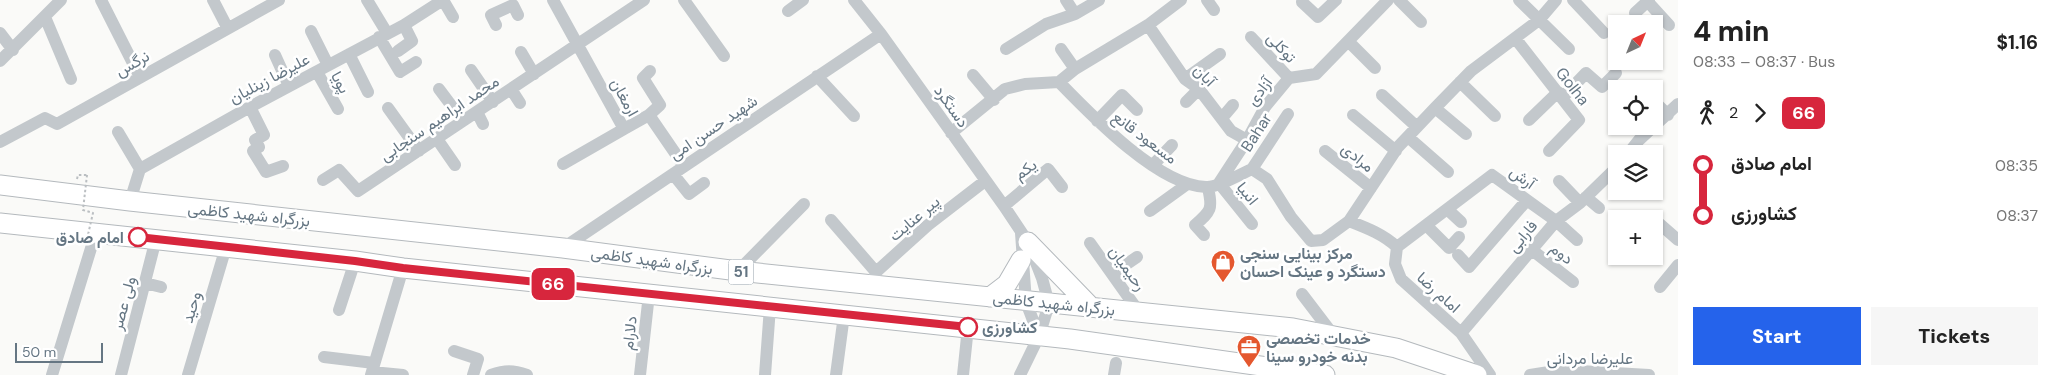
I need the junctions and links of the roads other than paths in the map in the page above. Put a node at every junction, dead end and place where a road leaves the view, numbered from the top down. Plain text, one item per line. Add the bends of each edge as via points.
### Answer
1 (61, 0) edge
2 (101, 0) edge
3 (212, 0) edge
4 (279, 0) edge
5 (367, 0) edge
6 (443, 0) edge
7 (553, 0) edge
8 (644, 0) edge
9 (684, 0) edge
10 (803, 0) edge
11 (854, 0) edge
12 (1066, 0) edge
13 (1099, 0) edge
14 (1181, 0) edge
15 (1336, 0) edge
16 (1388, 0) edge
17 (1519, 0) edge
18 (1556, 0) edge
19 (1572, 0) edge
20 (1302, 2) dead end
21 (1406, 2) edge
22 (1642, 4) edge
23 (254, 6) edge
24 (509, 8) edge
25 (788, 11) dead end
26 (1075, 14) junction
27 (44, 17) junction
28 (453, 17) dead end
29 (1539, 20) junction
30 (1421, 22) dead end
31 (404, 25) junction
32 (496, 25) dead end
33 (1148, 25) junction
34 (1669, 25) dead end
35 (227, 28) junction
36 (311, 31) dead end
37 (0, 33) edge
38 (1604, 33) dead end
39 (881, 34) junction
40 (383, 35) junction
41 (1251, 37) dead end
42 (1515, 38) junction
43 (1348, 41) junction
44 (578, 45) junction
45 (1006, 48) dead end
46 (1061, 49) dead end
47 (1569, 49) dead end
48 (13, 50) junction
49 (398, 51) dead end
50 (521, 52) dead end
51 (349, 54) junction
52 (1220, 54) dead end
53 (275, 55) dead end
54 (724, 56) dead end
55 (0, 61) edge
56 (416, 62) dead end
57 (1376, 68) dead end
58 (322, 69) junction
59 (1075, 69) junction
60 (472, 70) dead end
61 (650, 71) dead end
62 (534, 74) junction
63 (973, 74) dead end
64 (1616, 74) dead end
65 (817, 76) junction
66 (140, 77) junction
67 (1289, 78) junction
68 (71, 79) dead end
69 (1185, 79) junction
70 (1059, 82) junction
71 (1460, 82) junction
72 (289, 86) junction
73 (438, 89) dead end
74 (1199, 89) junction
75 (511, 90) junction
76 (368, 92) dead end
77 (1382, 95) dead end
78 (1560, 95) junction
79 (994, 100) junction
80 (493, 102) junction
81 (520, 102) dead end
82 (1186, 102) dead end
83 (1678, 104) edge
84 (1233, 105) dead end
85 (250, 107) junction
86 (388, 108) dead end
87 (1435, 108) junction
88 (338, 109) dead end
89 (1137, 110) dead end
90 (1663, 110) edge
91 (1288, 114) dead end
92 (649, 115) junction
93 (1353, 115) dead end
94 (1668, 115) junction
95 (854, 116) dead end
96 (1495, 116) dead end
97 (1222, 118) junction
98 (1530, 120) dead end
99 (1097, 121) junction
100 (463, 122) junction
101 (1417, 127) junction
102 (624, 129) junction
103 (118, 132) dead end
104 (951, 133) junction
105 (1466, 134) dead end
106 (1408, 137) junction
107 (437, 139) junction
108 (1247, 140) junction
109 (0, 142) edge
110 (1635, 145) edge
111 (1172, 146) dead end
112 (419, 151) junction
113 (1325, 151) dead end
114 (1396, 151) junction
115 (1549, 151) dead end
116 (564, 164) dead end
117 (455, 165) dead end
118 (1153, 165) junction
119 (282, 166) dead end
120 (684, 166) junction
121 (140, 169) junction
122 (1252, 169) junction
123 (1448, 172) dead end
124 (673, 174) junction
125 (323, 180) dead end
126 (985, 181) junction
127 (1559, 181) dead end
128 (1608, 181) edge
129 (704, 183) dead end
130 (0, 185) edge
131 (1186, 185) junction
132 (1214, 185) junction
133 (1062, 187) dead end
134 (1372, 188) junction
135 (1526, 200) junction
136 (1583, 200) junction
137 (130, 201) junction
138 (804, 204) dead end
139 (1004, 206) junction
140 (1599, 208) dead end
141 (1447, 209) junction
142 (1150, 211) dead end
143 (832, 220) dead end
144 (1556, 221) junction
145 (1349, 222) junction
146 (1461, 222) dead end
147 (0, 223) edge
148 (1252, 224) dead end
149 (1426, 225) junction
150 (1663, 227) edge
151 (1204, 235) dead end
152 (91, 236) junction
153 (1459, 237) dead end
154 (156, 239) junction
155 (1577, 240) dead end
156 (1678, 240) edge
157 (1090, 243) dead end
158 (1023, 245) junction
159 (226, 247) junction
160 (1396, 247) junction
161 (563, 248) junction
162 (1532, 250) junction
163 (1458, 255) dead end
164 (1137, 257) dead end
165 (355, 261) junction
166 (1678, 265) edge
167 (403, 268) junction
168 (738, 272) junction
169 (1112, 274) junction
170 (874, 279) junction
171 (145, 282) junction
172 (1573, 282) dead end
173 (1660, 287) dead end
174 (161, 288) dead end
175 (649, 294) junction
176 (1302, 294) dead end
177 (990, 297) junction
178 (1026, 302) junction
179 (1049, 304) junction
180 (1090, 306) junction
181 (770, 307) junction
182 (339, 310) dead end
183 (1139, 312) junction
184 (844, 315) junction
185 (968, 327) junction
186 (1461, 333) junction
187 (1039, 336) junction
188 (1334, 336) junction
189 (454, 352) dead end
190 (324, 357) dead end
191 (372, 370) edge
192 (473, 374) edge
193 (52, 375) edge
194 (121, 375) edge
195 (188, 375) edge
196 (403, 375) edge
197 (490, 375) edge
198 (527, 375) edge
199 (640, 375) edge
200 (765, 375) edge
201 (836, 375) edge
202 (963, 375) edge
203 (1020, 375) edge
204 (1325, 375) edge
205 (1477, 375) edge
206 (1490, 375) edge
207 (1530, 375) edge
208 (1649, 375) edge

1 - 27 street
2 - 66 street
3 - 35 street
4 - 23 street, نرگس
5 - 40 street
6 - 28 street
6 - 31 street, علیرضا زینلیان
7 - 44 street, ارمغان
8 - 44 street, محمد ابراهیم سنجابی
9 - 54 street
10 - 25 street
11 - 39 street, دستگرد
12 - 26 street
13 - 26 street
14 - 33 street
15 - 20 street via 1318,17
16 - 43 street, آزادی
17 - 29 street
18 - 29 street
19 - 38 street
21 - 30 street
22 - 34 street
23 - 35 street, نرگس
24 - 32 street via 491,16
26 - 45 street via 1046,24
27 - 48 street
27 - 68 street
29 - 42 street
29 - 47 street
31 - 40 street, علیرضا زینلیان
31 - 49 street via 412,41
33 - 59 street
33 - 69 street, آبان
35 - 66 street, نرگس
36 - 58 street, پویا
37 - 48 street
39 - 65 street, شهید حسن امی
39 - 104 street, دستگرد
40 - 51 street, علیرضا زینلیان
40 - 56 street via 400,72
41 - 67 street, توکلی
42 - 71 street
42 - 78 street, Golha
43 - 57 street
43 - 67 street, آزادی via 1316,74
44 - 62 street, محمد ابراهیم سنجابی
44 - 102 street, ارمغان
46 - 59 street
48 - 55 street
50 - 62 street
51 - 58 street, علیرضا زینلیان
51 - 76 street
52 - 69 street
53 - 72 street
58 - 72 street, علیرضا زینلیان
58 - 88 street, پویا
59 - 70 street
60 - 80 street
61 - 92 street via 642,78 660,105
62 - 75 street, محمد ابراهیم سنجابی
63 - 79 street
64 - 78 street via 1602,87 1586,73
65 - 95 street
65 - 120 street, شهید حسن امی
66 - 109 street, نرگس via 57,124 45,118
67 - 108 street, آزادی via 1265,107
69 - 74 street, آبان
70 - 79 street via 1005,89
70 - 99 street, مسعود قانع
71 - 87 street
71 - 96 street
72 - 85 street, علیرضا زینلیان
73 - 100 street
74 - 82 street
74 - 97 street, آبان
75 - 80 street, محمد ابراهیم سنجابی
75 - 81 street
77 - 101 street
78 - 98 street
78 - 115 street, Golha via 1579,120
79 - 104 street
80 - 100 street, محمد ابراهیم سنجابی via 480,118
83 - 94 street
84 - 97 street
85 - 119 street via 264,135 255,140 259,147 253,151 266,172
85 - 121 street, علیرضا زینلیان
86 - 112 street
87 - 101 street
87 - 105 street
89 - 99 street via 1122,95
90 - 94 street
91 - 122 street, Bahar
92 - 102 street, ارمغان
92 - 120 street, ارمغان
93 - 114 street, مرادی
94 - 110 street
97 - 108 street, آبان via 1231,131
99 - 118 street, مسعود قانع
100 - 107 street, محمد ابراهیم سنجابی
101 - 106 street
102 - 116 street
103 - 121 street
104 - 126 street, دستگرد
106 - 114 street
106 - 123 street
107 - 112 street, محمد ابراهیم سنجابی
107 - 117 street
108 - 132 street, آزادی
111 - 118 street
112 - 125 street, محمد ابراهیم سنجابی via 358,191 339,170
113 - 134 street, مرادی
114 - 134 street
118 - 131 street, مسعود قانع
120 - 124 street, شهید حسن امی
121 - 137 street
122 - 132 street
122 - 145 street via 1267,179 1311,241 1323,240
124 - 129 street via 688,194
124 - 161 street, شهید حسن امی
126 - 139 street, دستگرد
126 - 170 street, پیر عنایت via 928,225
127 - 136 street
128 - 136 street, فارابی
130 - 137 highway, بزرگراه شهید کاظمی / 51
131 - 132 street, مسعود قانع
131 - 142 street
132 - 148 street, انبیا
132 - 151 street via 1209,213 1195,225
133 - 139 street, یکم via 1048,169
134 - 145 street
135 - 141 street, آرش via 1492,175
135 - 144 street, آرش
135 - 163 street via 1469,267
136 - 140 street
136 - 144 street, فارابی
137 - 161 highway, بزرگراه شهید کاظمی / 51
138 - 168 street
139 - 158 street, دستگرد
141 - 146 street
141 - 149 street, آرش
143 - 170 street
144 - 155 street, آرش
144 - 162 street, فارابی
145 - 160 street via 1376,231
147 - 152 highway, بزرگراه شهید کاظمی / 51
149 - 153 street via 1449,248
149 - 160 street, آرش
150 - 156 street
152 - 154 highway, بزرگراه شهید کاظمی / 51
152 - 193 street
154 - 159 highway, بزرگراه شهید کاظمی / 51
154 - 171 street, ولی عصر
157 - 169 street, رحیمیان
158 - 177 highway via 1007,284
158 - 178 street, دستگرد
158 - 179 street, دستگرد via 1042,278
158 - 180 highway
159 - 165 highway, بزرگراه شهید کاظمی / 51
159 - 195 street, وحید
160 - 186 street, امام رضا via 1395,264 1401,279
161 - 168 highway, بزرگراه شهید کاظمی / 51
162 - 172 street, دوم
162 - 186 street, فارابی
164 - 169 street
165 - 167 highway, بزرگراه شهید کاظمی / 51
165 - 182 street
166 - 173 street
167 - 175 highway, بزرگراه شهید کاظمی / 51
167 - 191 street
168 - 170 highway, بزرگراه شهید کاظمی / 51
169 - 183 street, رحیمیان
170 - 177 highway, بزرگراه شهید کاظمی / 51
171 - 174 street
171 - 194 street, ولی عصر
175 - 181 highway, بزرگراه شهید کاظمی / 51
175 - 199 street, دلارام
176 - 188 street
177 - 178 highway, بزرگراه شهید کاظمی / 51
178 - 179 highway, بزرگراه شهید کاظمی / 51
178 - 187 street, دستگرد
179 - 180 highway, بزرگراه شهید کاظمی / 51
179 - 187 street
180 - 183 highway, بزرگراه شهید کاظمی / 51
181 - 184 highway, بزرگراه شهید کاظمی / 51
181 - 200 street
183 - 188 highway, بزرگراه شهید کاظمی / 51 via 1293,328
184 - 185 highway, بزرگراه شهید کاظمی / 51
184 - 201 street
185 - 187 highway, بزرگراه شهید کاظمی / 51
185 - 202 street
186 - 206 street, امام رضا
187 - 203 street
187 - 204 highway, بزرگراه شهید کاظمی / 51
188 - 205 highway, بزرگراه شهید کاظمی / 51 via 1396,348
189 - 192 street via 478,359
190 - 191 street
191 - 196 street
192 - 197 street
197 - 198 street via 504,370
207 - 208 street, علیرضا مردانی via 1562,370

